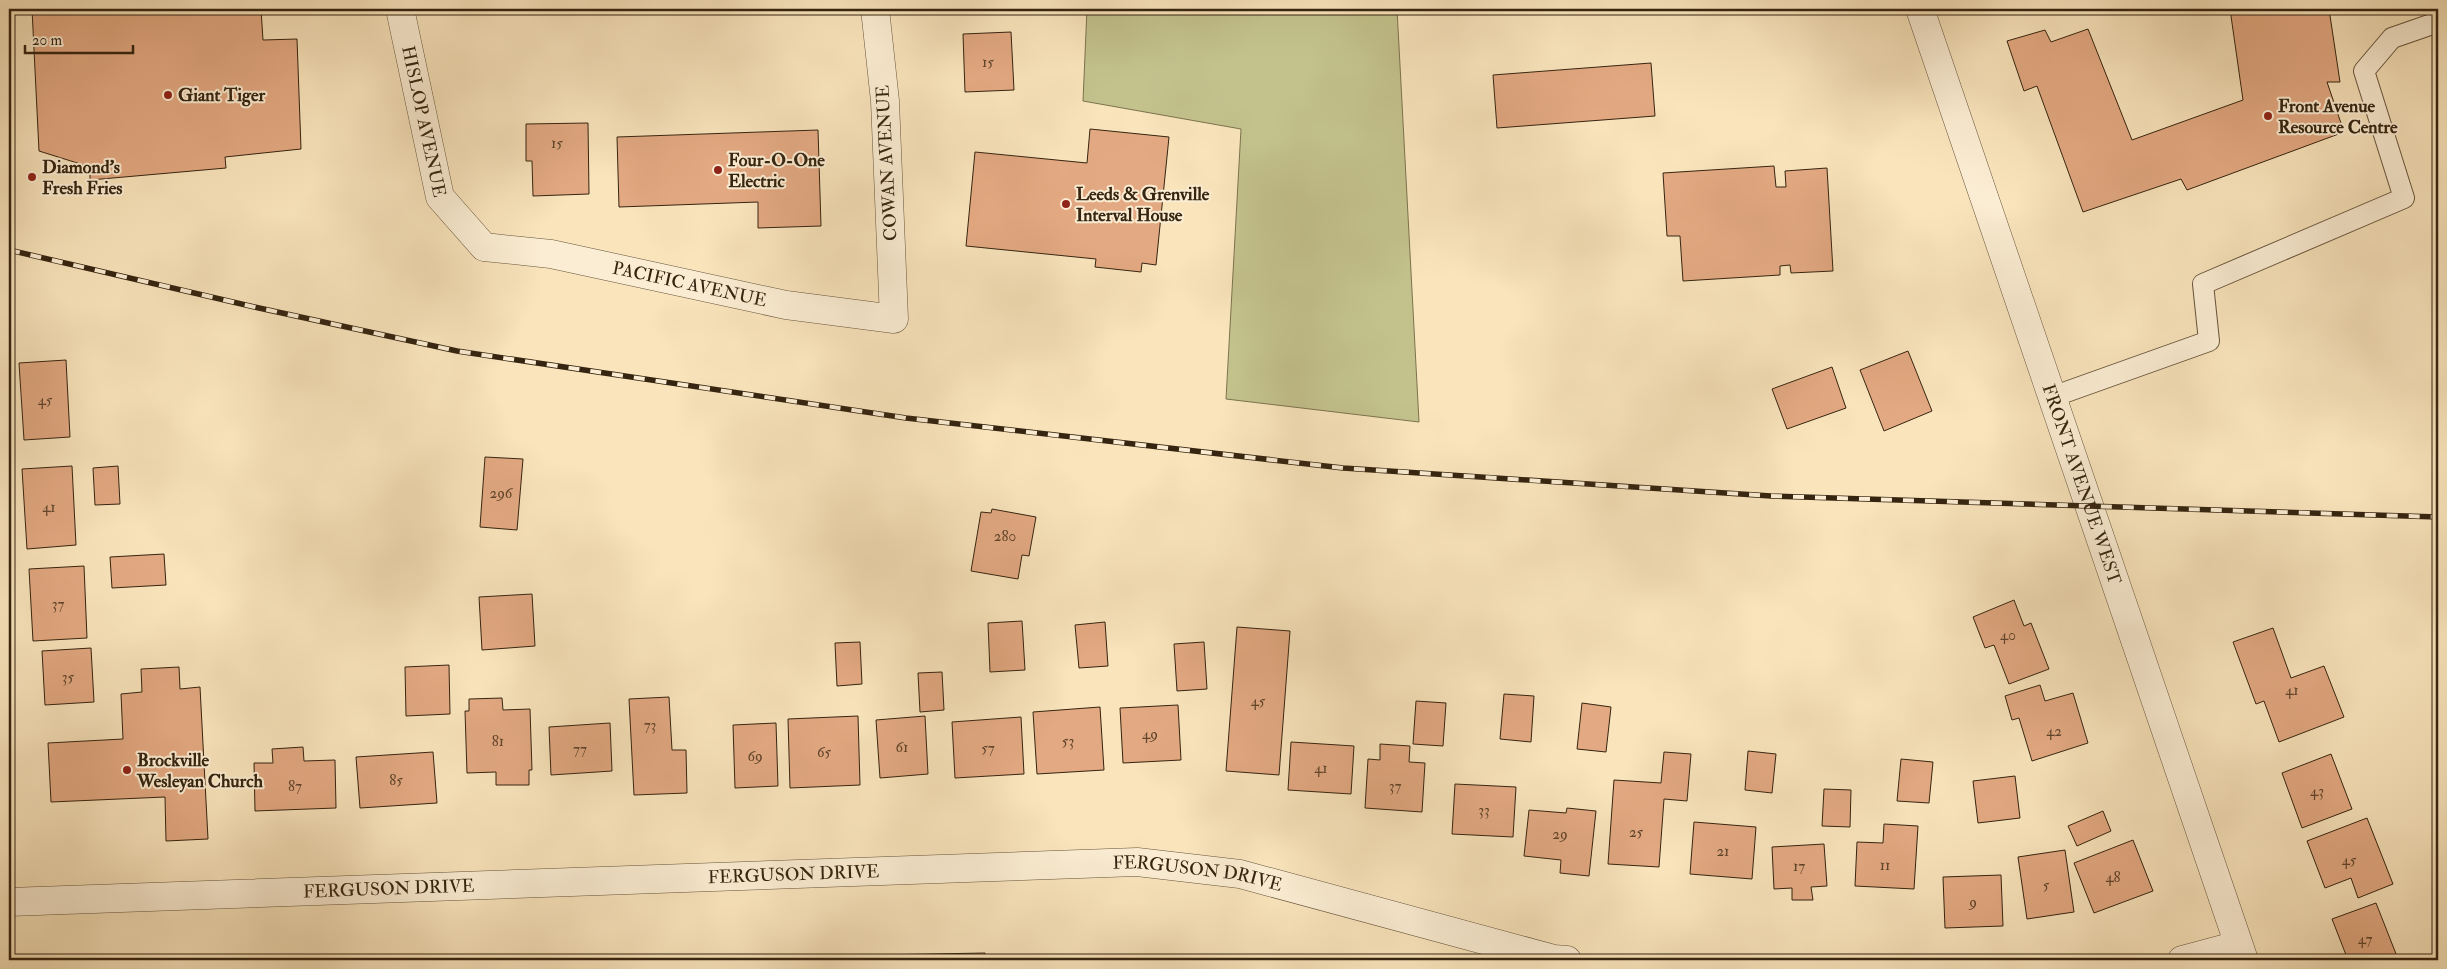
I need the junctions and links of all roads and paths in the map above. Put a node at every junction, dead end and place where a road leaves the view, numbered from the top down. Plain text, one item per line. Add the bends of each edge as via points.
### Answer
1 (400, 9) edge
2 (875, 9) edge
3 (1920, 9) edge
4 (2438, 22) edge
5 (484, 248) joint
6 (894, 318) joint
7 (2052, 396) junction
8 (9, 902) edge
9 (2241, 953) edge
10 (1567, 960) edge
11 (2182, 960) edge

1 - 5 street, HISLOP AVENUE via 440,197
2 - 6 street, COWAN AVENUE via 885,101
3 - 7 street, FRONT AVENUE WEST
4 - 7 lane via 2392,38 2364,71 2404,198 2203,284 2209,341
5 - 6 street, PACIFIC AVENUE via 551,254 786,305
7 - 9 street, FRONT AVENUE WEST
8 - 10 street, FERGUSON DRIVE via 1137,862 1240,874
9 - 11 street

